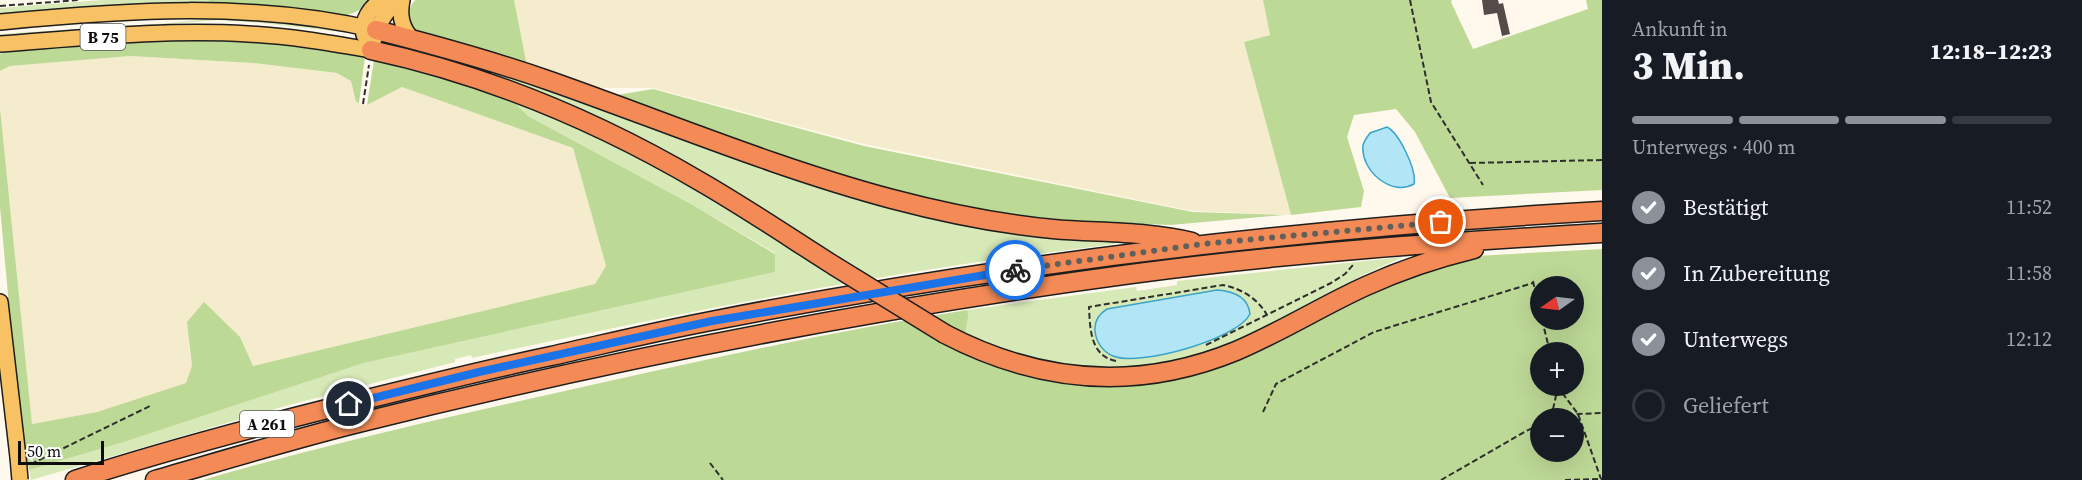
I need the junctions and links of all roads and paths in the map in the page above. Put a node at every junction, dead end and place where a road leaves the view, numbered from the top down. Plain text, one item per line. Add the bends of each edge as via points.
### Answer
1 (79, 0) edge
2 (382, 0) edge
3 (397, 0) edge
4 (402, 0) edge
5 (1410, 0) edge
6 (0, 6) edge
7 (0, 22) edge
8 (369, 29) junction
9 (412, 39) junction
10 (0, 44) edge
11 (371, 51) junction
12 (363, 104) dead end
13 (1602, 160) edge
14 (1470, 163) junction
15 (1483, 185) dead end
16 (1602, 211) edge
17 (1602, 233) edge
18 (1524, 237) junction
19 (1203, 244) junction
20 (1363, 250) junction
21 (1530, 283) edge
22 (0, 302) edge
23 (1267, 315) junction
24 (1197, 349) dead end
25 (1118, 361) dead end
26 (150, 406) dead end
27 (1263, 412) dead end
28 (1584, 414) edge
29 (1602, 414) edge
30 (1530, 429) edge
31 (1584, 430) edge
32 (711, 462) dead end
33 (33, 464) dead end
34 (1602, 479) edge
35 (20, 480) edge
36 (75, 480) edge
37 (155, 480) edge
38 (723, 480) edge
39 (1441, 480) edge
40 (1565, 480) edge

1 - 6 path
2 - 8 main road via 368,13
3 - 8 main road
4 - 9 main road via 401,20
5 - 14 path via 1431,102
7 - 8 main road, B 75 via 172,11 286,15
8 - 9 highway
8 - 11 main road
9 - 19 highway via 547,80 749,153 895,200 1011,224 1167,236
10 - 11 main road, B 75 via 207,32 291,37
11 - 12 path
11 - 18 highway, bridge via 486,83 636,146 700,181 945,334 989,356 1047,371 1100,377 1154,374 1192,366 1235,351 1397,272
13 - 14 path
14 - 15 path
16 - 19 highway, A 261
17 - 18 highway, A 261
18 - 20 highway, A 261
19 - 36 highway, A 261 via 1053,264 712,321 402,390 241,431
20 - 23 path via 1345,274
20 - 37 highway, A 261 via 1131,274 844,318 521,384 352,424
21 - 27 path via 1374,332 1276,384
22 - 35 main road, bridge
23 - 24 path
23 - 25 path via 1254,298 1223,285 1089,307 1091,333 1098,350
26 - 33 path
28 - 29 path
30 - 39 path
31 - 34 path
32 - 38 path
34 - 40 path

